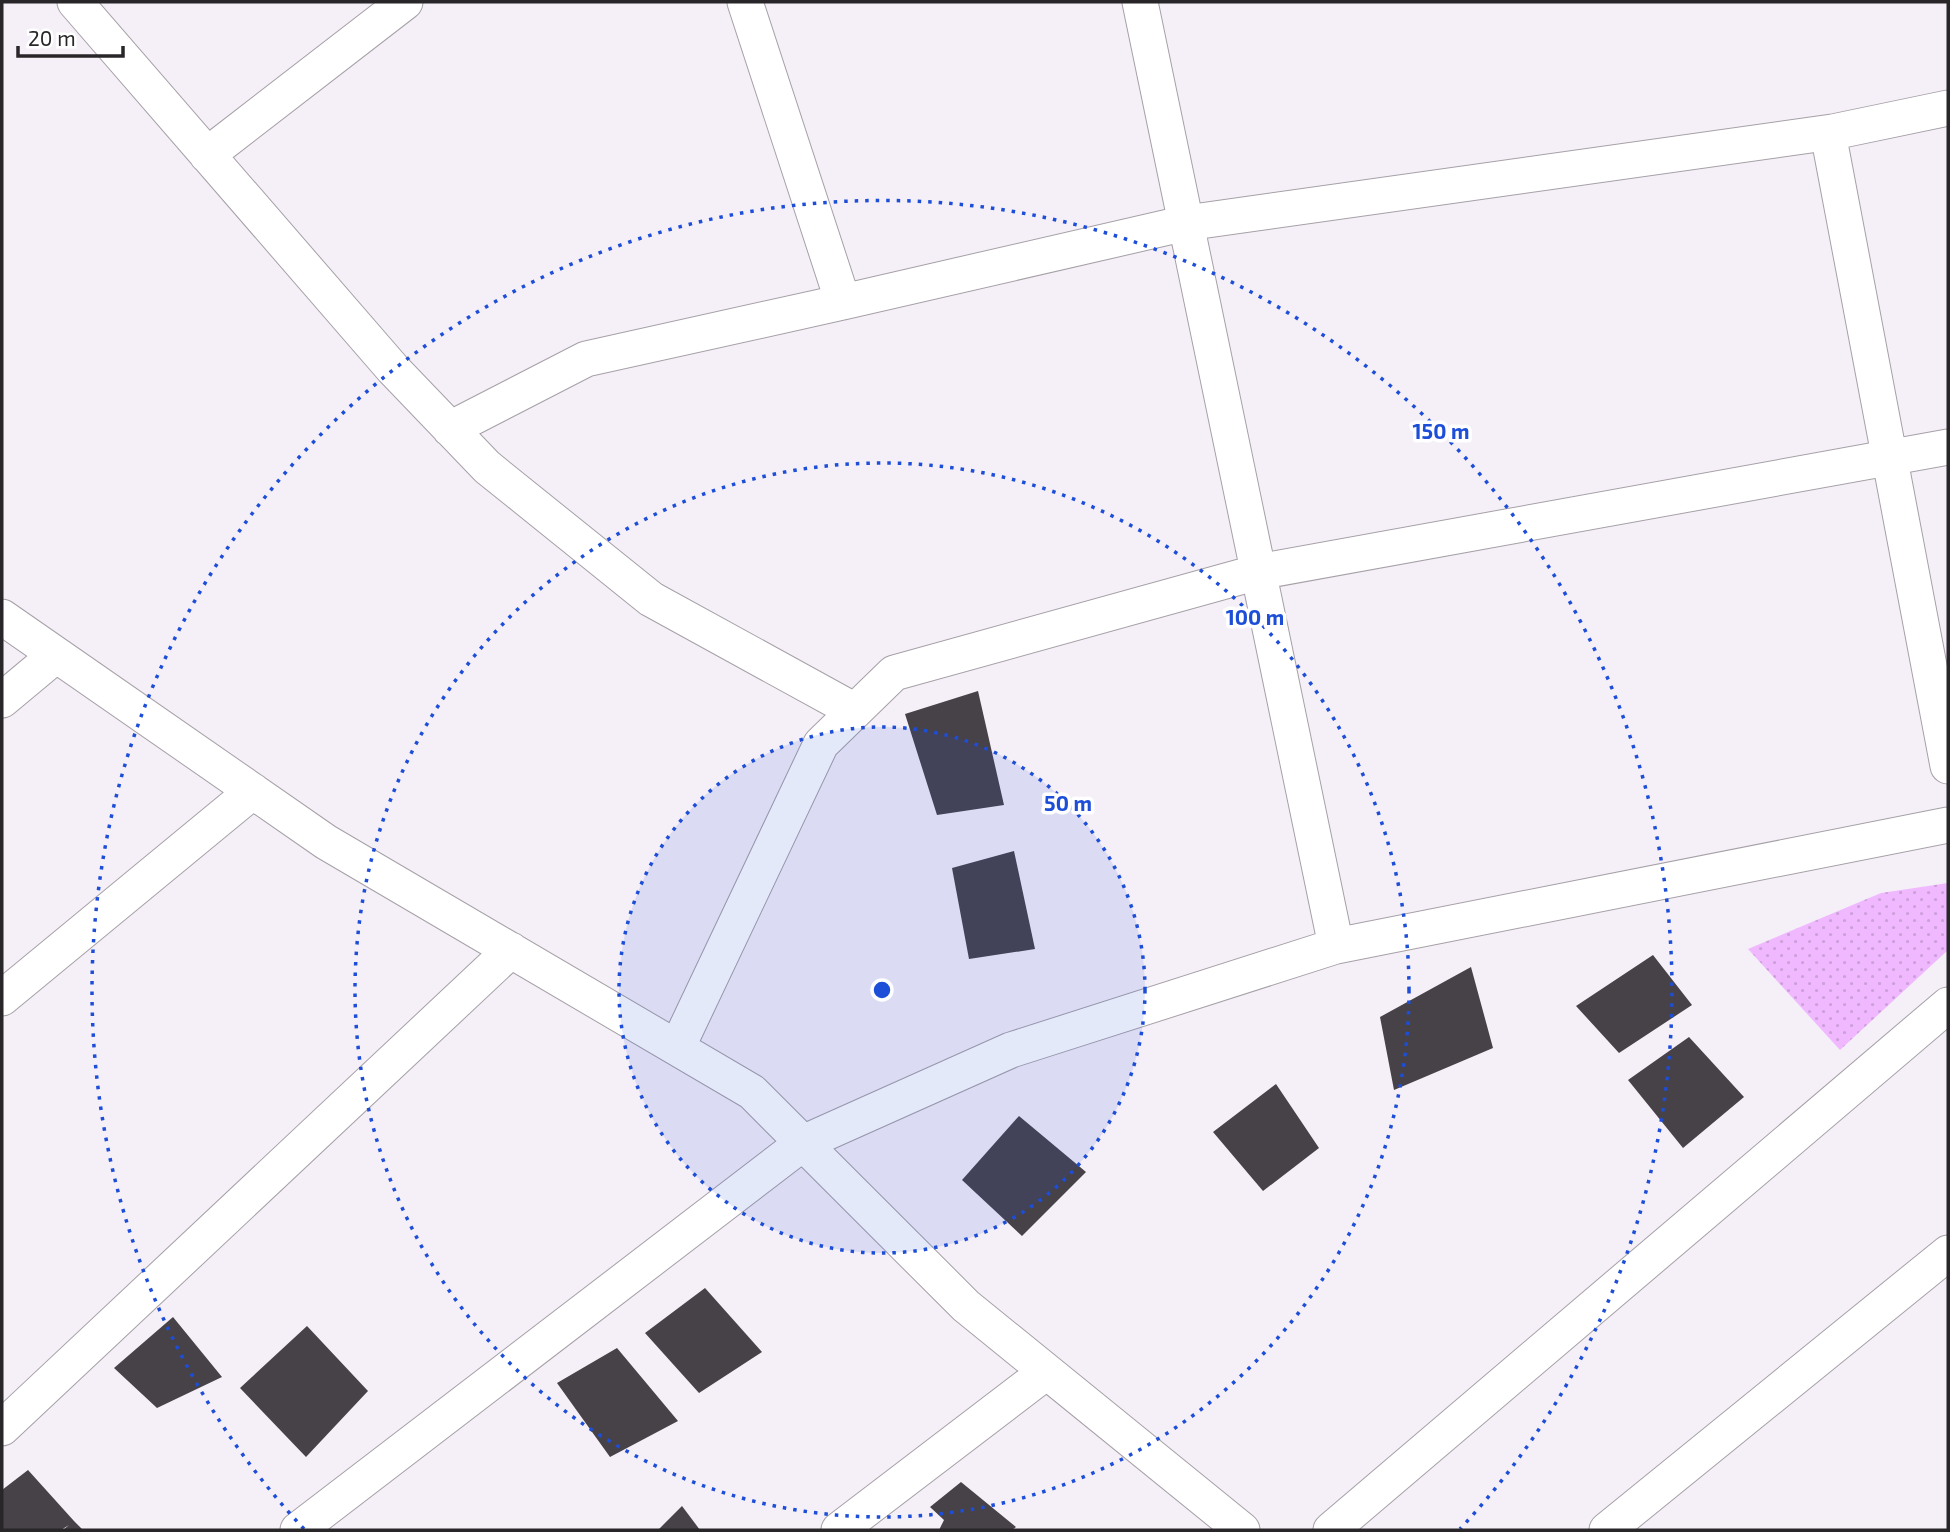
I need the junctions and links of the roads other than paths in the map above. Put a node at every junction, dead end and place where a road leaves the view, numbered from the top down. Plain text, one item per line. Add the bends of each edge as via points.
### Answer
1 (75, 2) edge
2 (405, 2) edge
3 (745, 2) edge
4 (1140, 2) edge
5 (1948, 108) edge
6 (1832, 132) junction
7 (207, 155) junction
8 (1186, 223) junction
9 (844, 302) junction
10 (450, 429) junction
11 (1948, 447) edge
12 (1889, 456) junction
13 (1948, 471) edge
14 (1258, 572) junction
15 (2, 618) edge
16 (56, 654) junction
17 (2, 700) edge
18 (855, 711) junction
19 (1948, 766) edge
20 (253, 791) junction
21 (1948, 825) edge
22 (1336, 946) junction
23 (511, 950) junction
24 (2, 998) edge
25 (1948, 1005) edge
26 (677, 1048) junction
27 (803, 1143) junction
28 (1948, 1253) edge
29 (1046, 1372) junction
30 (2, 1428) edge
31 (298, 1530) edge
32 (839, 1530) edge
33 (1242, 1530) edge
34 (1331, 1530) edge
35 (1606, 1530) edge

1 - 7 street
2 - 7 street
3 - 9 street
4 - 8 street
5 - 6 street
6 - 8 street
6 - 12 street via 1828,133
7 - 10 street
8 - 9 street
8 - 14 street
9 - 10 street via 586,359
10 - 18 street via 487,467 651,599
11 - 12 street
12 - 13 street
12 - 14 street
12 - 19 street
14 - 18 street via 894,673
14 - 22 street
15 - 16 street
16 - 17 street
16 - 20 street
18 - 26 street via 821,744
20 - 23 street via 326,842
20 - 24 street
21 - 22 street
22 - 27 street via 1011,1050
23 - 26 street
23 - 30 street
25 - 34 street
26 - 27 street via 752,1092
27 - 29 street via 966,1306
27 - 31 street
28 - 35 street
29 - 32 street
29 - 33 street

